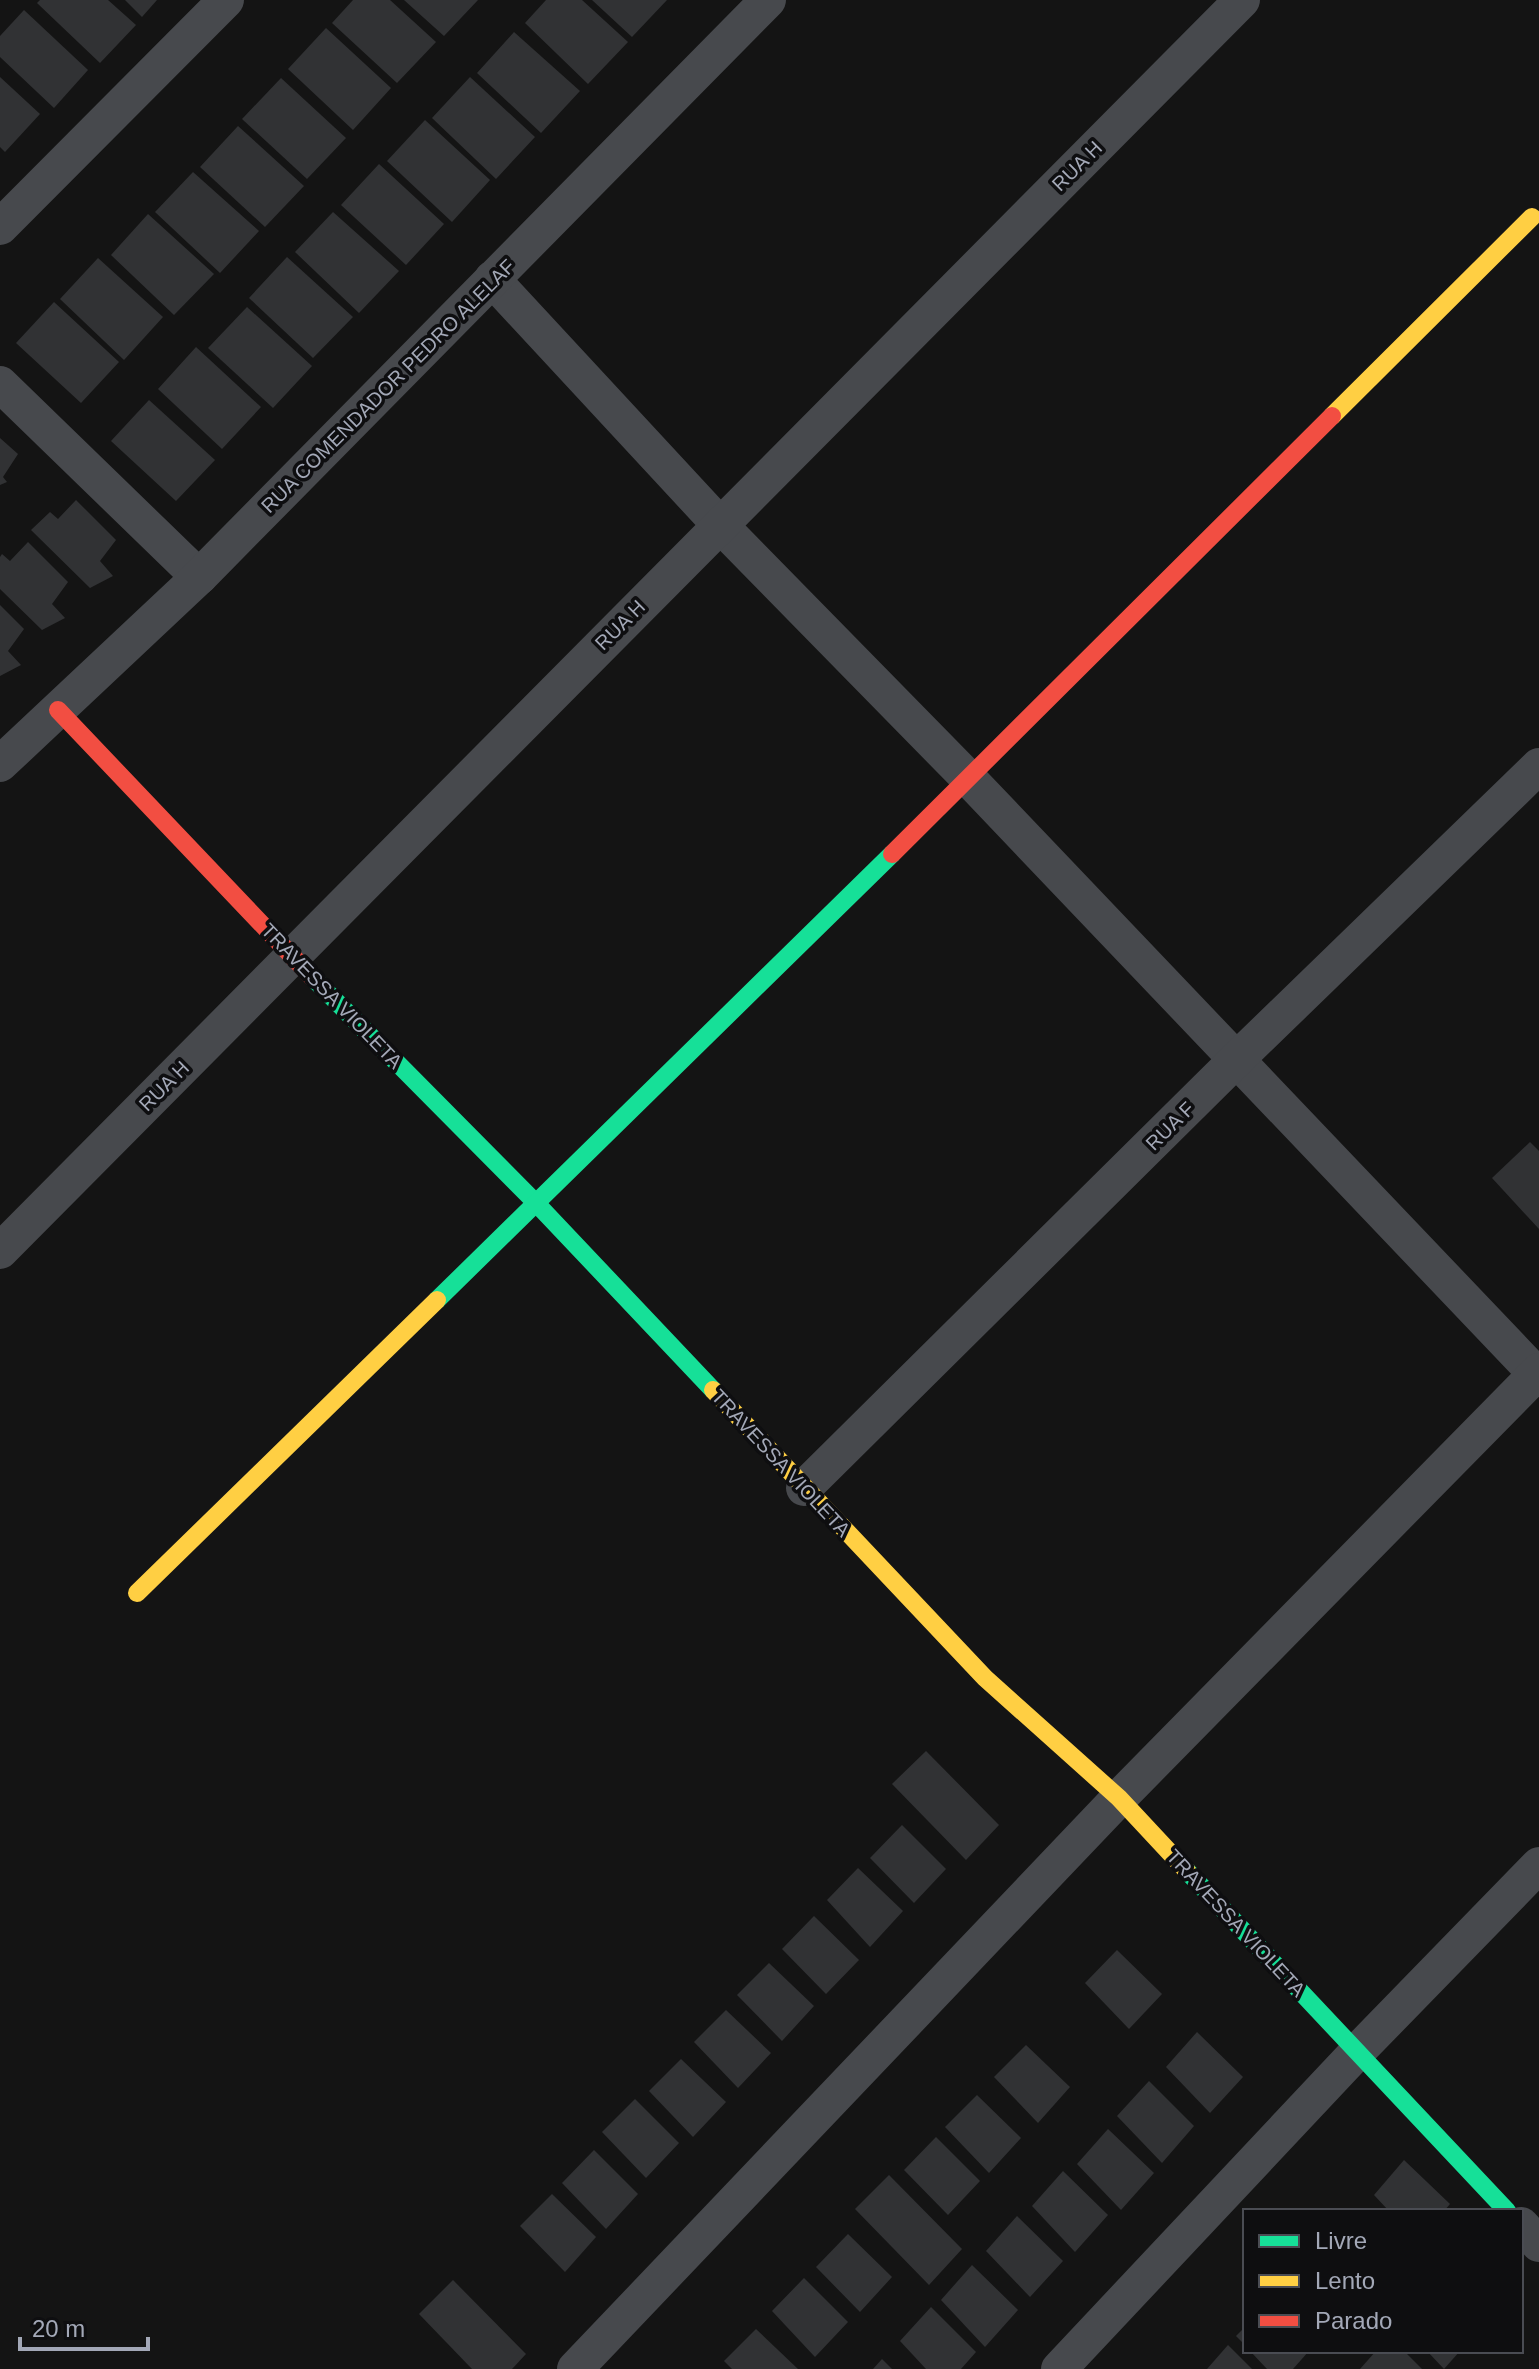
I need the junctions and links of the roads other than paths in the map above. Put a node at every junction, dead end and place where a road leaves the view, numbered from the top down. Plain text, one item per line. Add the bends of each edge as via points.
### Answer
1 (226, 0) edge
2 (768, 0) edge
3 (1242, 0) edge
4 (1532, 217) dead end
5 (0, 227) edge
6 (492, 279) junction
7 (0, 384) edge
8 (720, 525) junction
9 (199, 577) junction
10 (58, 710) junction
11 (0, 764) edge
12 (1539, 766) edge
13 (969, 779) junction
14 (292, 957) junction
15 (1237, 1059) junction
16 (536, 1203) junction
17 (0, 1251) edge
18 (1538, 1374) edge
19 (804, 1488) junction
20 (137, 1593) dead end
21 (1119, 1798) junction
22 (1539, 1865) edge
23 (1357, 2052) junction
24 (1505, 2209) edge
25 (1523, 2227) edge
26 (1539, 2244) edge
27 (575, 2369) edge
28 (1059, 2369) edge

1 - 5 street
2 - 6 street, RUA COMENDADOR PEDRO ALELAF
3 - 8 street, RUA H
4 - 13 street
6 - 8 street
6 - 9 street, RUA COMENDADOR PEDRO ALELAF
7 - 9 street
8 - 13 street
8 - 14 street, RUA H
9 - 10 street, RUA COMENDADOR PEDRO ALELAF
10 - 11 street, RUA COMENDADOR PEDRO ALELAF
10 - 14 street, TRAVESSA VIOLETA
12 - 15 street, RUA F
13 - 15 street
13 - 16 street
14 - 16 street, TRAVESSA VIOLETA
14 - 17 street, RUA H
15 - 18 street
15 - 19 street, RUA F
16 - 19 street, TRAVESSA VIOLETA
16 - 20 street
18 - 21 street
19 - 21 street, TRAVESSA VIOLETA via 985,1678
21 - 23 street, TRAVESSA VIOLETA
21 - 27 street
22 - 23 street
23 - 24 street, TRAVESSA VIOLETA
23 - 28 street
25 - 26 street

